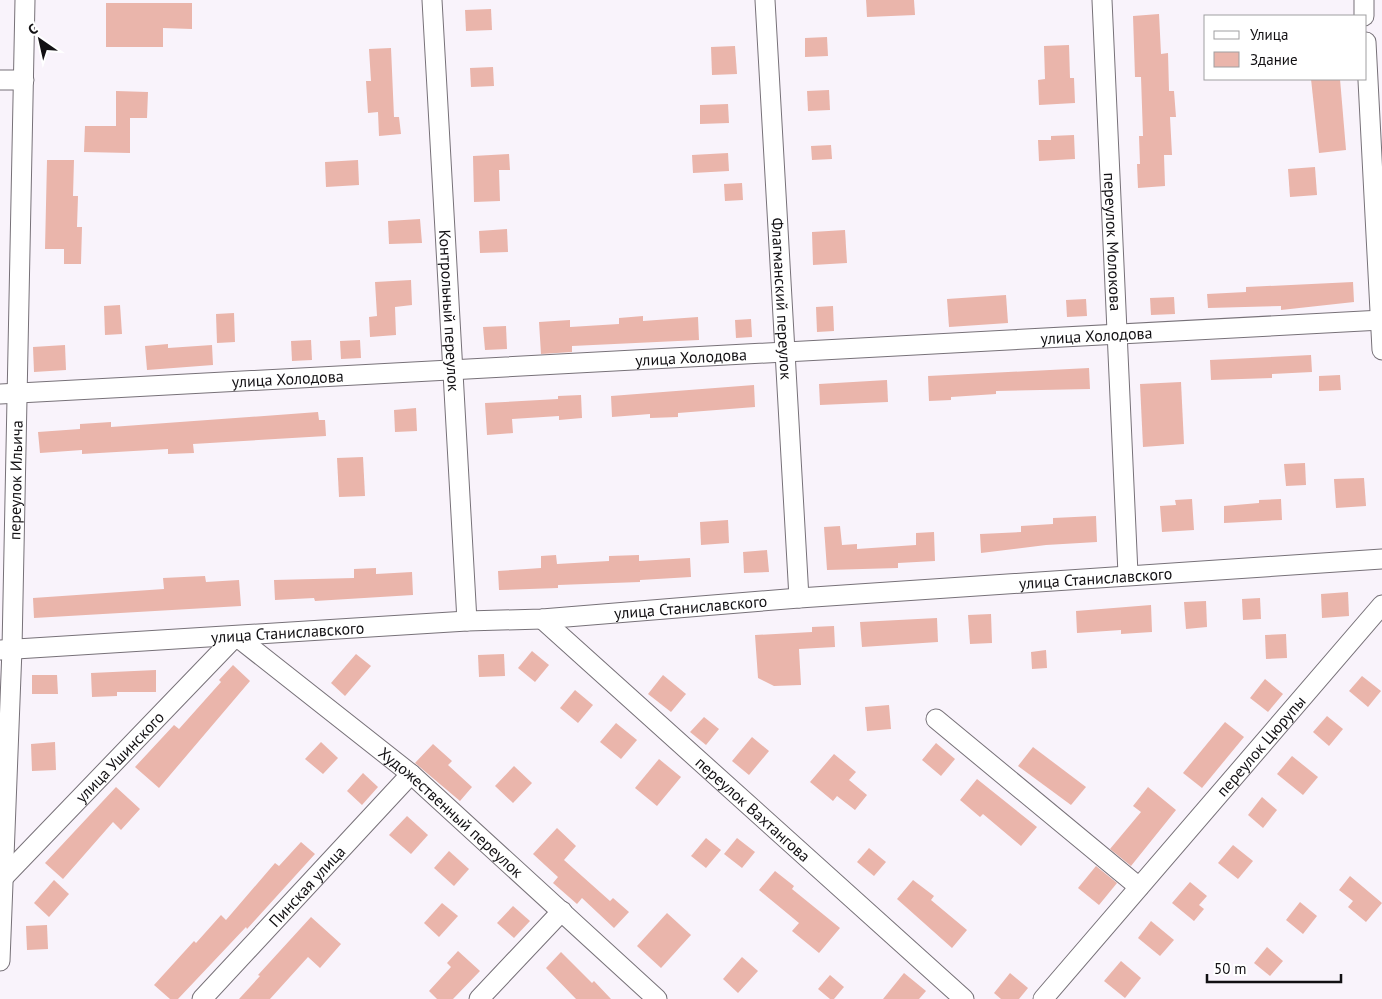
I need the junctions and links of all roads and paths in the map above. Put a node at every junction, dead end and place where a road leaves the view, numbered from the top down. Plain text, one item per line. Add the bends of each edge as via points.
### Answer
1 (25, 0) edge
2 (432, 0) edge
3 (765, 0) edge
4 (1102, 0) edge
5 (1364, 0) edge
6 (1364, 15) edge
7 (1367, 61) edge
8 (0, 80) edge
9 (24, 80) junction
10 (1381, 320) edge
11 (1117, 334) junction
12 (1382, 350) edge
13 (786, 352) junction
14 (454, 370) junction
15 (9, 393) edge
16 (1382, 559) edge
17 (1128, 574) junction
18 (799, 598) junction
19 (1382, 605) edge
20 (542, 619) junction
21 (467, 621) junction
22 (236, 636) junction
23 (6, 650) edge
24 (936, 719) dead end
25 (411, 774) junction
26 (3, 878) junction
27 (1139, 887) junction
28 (562, 911) junction
29 (0, 960) edge
30 (202, 999) edge
31 (479, 999) edge
32 (657, 999) edge
33 (964, 999) edge
34 (1043, 999) edge

1 - 9 street, переулок Ильича
2 - 14 street, Контрольный переулок
3 - 13 street, Флагманский переулок
4 - 11 street, переулок Молокова
5 - 6 street
7 - 10 street
8 - 9 street
9 - 15 street, переулок Ильича
10 - 11 street, улица Холодова
10 - 12 street
11 - 13 street, улица Холодова
11 - 17 street, переулок Молокова
13 - 14 street, улица Холодова
13 - 18 street, Флагманский переулок
14 - 15 street, улица Холодова
14 - 21 street, Контрольный переулок
15 - 23 street, переулок Ильича
16 - 17 street, улица Станиславского
17 - 18 street, улица Станиславского
18 - 20 street, улица Станиславского
19 - 27 street, переулок Цюрупы
20 - 21 street, улица Станиславского
20 - 33 street, переулок Вахтангова
21 - 22 street, улица Станиславского
22 - 23 street, улица Станиславского
22 - 25 street, Художественный переулок
22 - 26 street, улица Ушинского
23 - 26 street, переулок Ильича
24 - 27 street
25 - 28 street, Художественный переулок
25 - 30 street, Пинская улица
26 - 29 street, переулок Ильича
27 - 34 street, переулок Цюрупы
28 - 31 street
28 - 32 street, Художественный переулок

